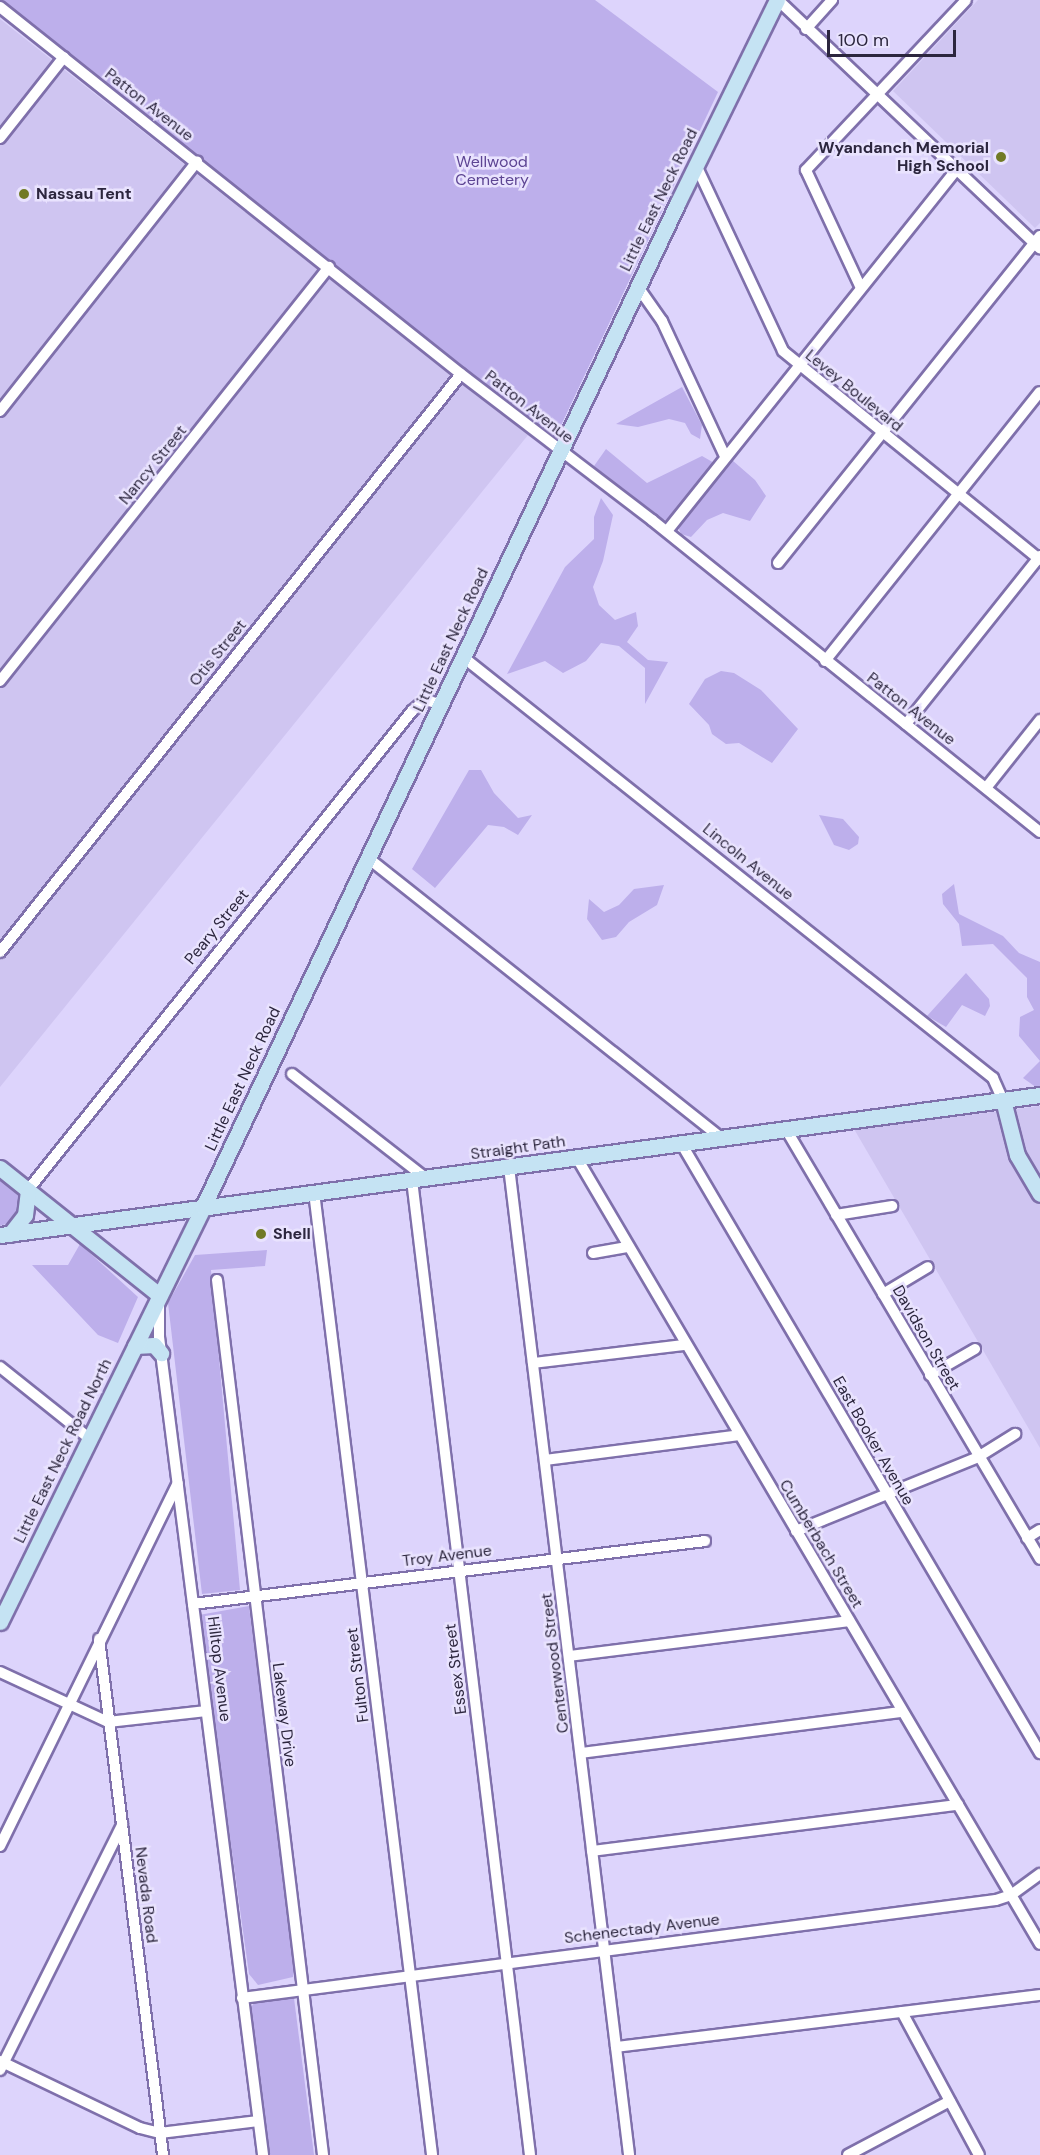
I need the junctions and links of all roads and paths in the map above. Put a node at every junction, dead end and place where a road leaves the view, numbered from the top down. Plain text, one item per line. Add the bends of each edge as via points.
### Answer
1 (778, 0) edge
2 (832, 0) edge
3 (966, 0) edge
4 (0, 7) edge
5 (806, 29) junction
6 (64, 57) junction
7 (877, 95) junction
8 (0, 138) edge
9 (197, 162) junction
10 (696, 165) junction
11 (956, 170) junction
12 (1038, 243) edge
13 (329, 267) junction
14 (860, 286) junction
15 (638, 287) junction
16 (797, 365) junction
17 (461, 374) junction
18 (1040, 392) edge
19 (0, 411) edge
20 (882, 434) junction
21 (561, 451) junction
22 (725, 456) junction
23 (958, 494) junction
24 (667, 531) junction
25 (1039, 559) edge
26 (778, 563) dead end
27 (463, 657) junction
28 (825, 661) junction
29 (0, 681) edge
30 (440, 704) junction
31 (1040, 720) edge
32 (906, 724) junction
33 (986, 788) junction
34 (1040, 832) edge
35 (368, 858) junction
36 (0, 952) edge
37 (292, 1074) dead end
38 (1040, 1095) edge
39 (1003, 1100) junction
40 (787, 1131) junction
41 (724, 1139) junction
42 (681, 1143) junction
43 (577, 1158) junction
44 (509, 1167) junction
45 (0, 1168) edge
46 (420, 1179) junction
47 (28, 1190) junction
48 (314, 1192) junction
49 (1040, 1194) edge
50 (892, 1206) dead end
51 (203, 1207) junction
52 (836, 1215) junction
53 (74, 1226) junction
54 (5, 1234) edge
55 (628, 1247) junction
56 (593, 1253) dead end
57 (928, 1268) dead end
58 (217, 1280) dead end
59 (883, 1294) junction
60 (159, 1295) junction
61 (685, 1345) junction
62 (135, 1346) junction
63 (975, 1349) dead end
64 (162, 1353) junction
65 (533, 1363) junction
66 (0, 1367) edge
67 (930, 1375) junction
68 (1015, 1434) dead end
69 (740, 1435) junction
70 (89, 1438) junction
71 (978, 1457) junction
72 (545, 1460) junction
73 (178, 1481) junction
74 (887, 1493) junction
75 (1040, 1530) edge
76 (795, 1531) junction
77 (1027, 1538) junction
78 (705, 1541) dead end
79 (557, 1557) junction
80 (1040, 1559) edge
81 (459, 1570) junction
82 (362, 1582) junction
83 (255, 1596) junction
84 (193, 1604) junction
85 (849, 1621) junction
86 (0, 1622) edge
87 (99, 1639) junction
88 (569, 1656) junction
89 (0, 1672) edge
90 (69, 1705) junction
91 (207, 1711) junction
92 (901, 1712) junction
93 (108, 1722) junction
94 (581, 1753) junction
95 (1040, 1753) edge
96 (958, 1804) junction
97 (122, 1825) junction
98 (0, 1846) edge
99 (592, 1851) junction
100 (1040, 1874) edge
101 (1011, 1895) junction
102 (1040, 1944) edge
103 (604, 1948) junction
104 (507, 1962) junction
105 (410, 1975) junction
106 (303, 1989) junction
107 (1040, 1995) edge
108 (242, 1998) junction
109 (902, 2012) junction
110 (616, 2047) junction
111 (1, 2065) edge
112 (950, 2102) junction
113 (258, 2121) junction
114 (160, 2133) junction
115 (163, 2155) edge
116 (263, 2155) edge
117 (323, 2155) edge
118 (432, 2155) edge
119 (530, 2155) edge
120 (629, 2155) edge
121 (848, 2155) edge
122 (979, 2155) edge

1 - 5 street
1 - 10 main road, Little East Neck Road
2 - 5 street
3 - 7 street
4 - 6 street, Patton Avenue
5 - 7 street
6 - 8 street
6 - 9 street, Patton Avenue
7 - 11 street
7 - 14 street via 806,170
9 - 13 street, Patton Avenue
9 - 19 street
10 - 15 main road, Little East Neck Road
10 - 16 street, Levey Boulevard via 783,351
11 - 12 street
11 - 14 street
12 - 20 street
13 - 17 street, Patton Avenue
13 - 29 street, Nancy Street
14 - 16 street
15 - 21 main road, Little East Neck Road
15 - 22 street via 662,321
16 - 20 street, Levey Boulevard
16 - 22 street
17 - 21 street, Patton Avenue
17 - 36 street, Otis Street
18 - 23 street
20 - 23 street, Levey Boulevard
20 - 26 street
21 - 24 street, Patton Avenue
21 - 27 main road, Little East Neck Road
22 - 24 street
23 - 25 street, Levey Boulevard
23 - 28 street
24 - 28 street, Patton Avenue
25 - 32 street
27 - 30 main road, Little East Neck Road
27 - 39 street, Lincoln Avenue via 993,1078
28 - 32 street, Patton Avenue
30 - 35 main road, Little East Neck Road
30 - 47 street, Peary Street via 425,700 404,720
31 - 33 street
32 - 33 street, Patton Avenue
33 - 34 street, Patton Avenue
35 - 41 street
35 - 51 main road, Little East Neck Road
37 - 46 street
38 - 39 main road, Straight Path
39 - 40 main road, Straight Path
39 - 49 main road via 1017,1155
40 - 41 main road, Straight Path
40 - 52 street, Davidson Street
41 - 42 main road, Straight Path
42 - 43 main road, Straight Path
42 - 74 street, East Booker Avenue
43 - 44 main road, Straight Path
43 - 55 street, Cumberbach Street
44 - 46 main road, Straight Path
44 - 65 street, Centerwood Street
45 - 47 main road
46 - 48 main road, Straight Path
46 - 81 street, Essex Street
47 - 53 main road
47 - 54 main road via 25,1215
48 - 51 main road, Straight Path
48 - 82 street, Fulton Street
50 - 52 street
51 - 53 main road, Straight Path
51 - 60 main road, Little East Neck Road
52 - 59 street, Davidson Street
53 - 54 main road, Straight Path
53 - 60 main road
55 - 56 street
55 - 61 street, Cumberbach Street
57 - 59 street
58 - 83 street, Lakeway Drive
59 - 67 street, Davidson Street
60 - 62 main road, Little East Neck Road North
60 - 64 street, Hilltop Avenue
61 - 65 street
61 - 69 street, Cumberbach Street
62 - 64 main road via 154,1345
62 - 70 main road, Little East Neck Road North
63 - 67 street
64 - 73 street, Hilltop Avenue
65 - 72 street, Centerwood Street
66 - 70 street
67 - 71 street, Davidson Street
68 - 71 street
69 - 72 street
69 - 76 street, Cumberbach Street
70 - 86 main road, Little East Neck Road North
71 - 74 street
71 - 77 street, Davidson Street
72 - 79 street, Centerwood Street
73 - 84 street, Hilltop Avenue
73 - 87 street
74 - 76 street
74 - 95 street, East Booker Avenue
75 - 77 street
76 - 85 street, Cumberbach Street
77 - 80 street, Davidson Street
78 - 79 street, Troy Avenue
79 - 81 street, Troy Avenue
79 - 88 street, Centerwood Street
81 - 82 street, Troy Avenue
81 - 104 street, Essex Street
82 - 83 street, Troy Avenue
82 - 105 street, Fulton Street
83 - 84 street, Troy Avenue
83 - 106 street, Lakeway Drive
84 - 91 street, Hilltop Avenue
85 - 88 street
85 - 92 street, Cumberbach Street
87 - 90 street
87 - 93 street, Nevada Road
88 - 94 street, Centerwood Street
89 - 90 street
90 - 93 street
90 - 98 street
91 - 93 street
91 - 108 street, Hilltop Avenue
92 - 94 street
92 - 96 street, Cumberbach Street
93 - 97 street, Nevada Road
94 - 99 street, Centerwood Street
96 - 99 street
96 - 101 street, Cumberbach Street
97 - 111 street
97 - 114 street, Nevada Road
99 - 103 street, Centerwood Street
100 - 101 street, Schenectady Avenue
101 - 102 street, Cumberbach Street
101 - 103 street, Schenectady Avenue
103 - 104 street, Schenectady Avenue
103 - 110 street, Centerwood Street
104 - 105 street, Schenectady Avenue
104 - 119 street, Essex Street
105 - 106 street, Schenectady Avenue
105 - 118 street, Fulton Street
106 - 108 street, Schenectady Avenue
106 - 117 street, Lakeway Drive
107 - 109 street
108 - 113 street, Hilltop Avenue
109 - 110 street
109 - 112 street
110 - 120 street, Centerwood Street
111 - 114 street via 140,2128
112 - 121 street
112 - 122 street
113 - 114 street
113 - 116 street, Hilltop Avenue
114 - 115 street, Nevada Road

